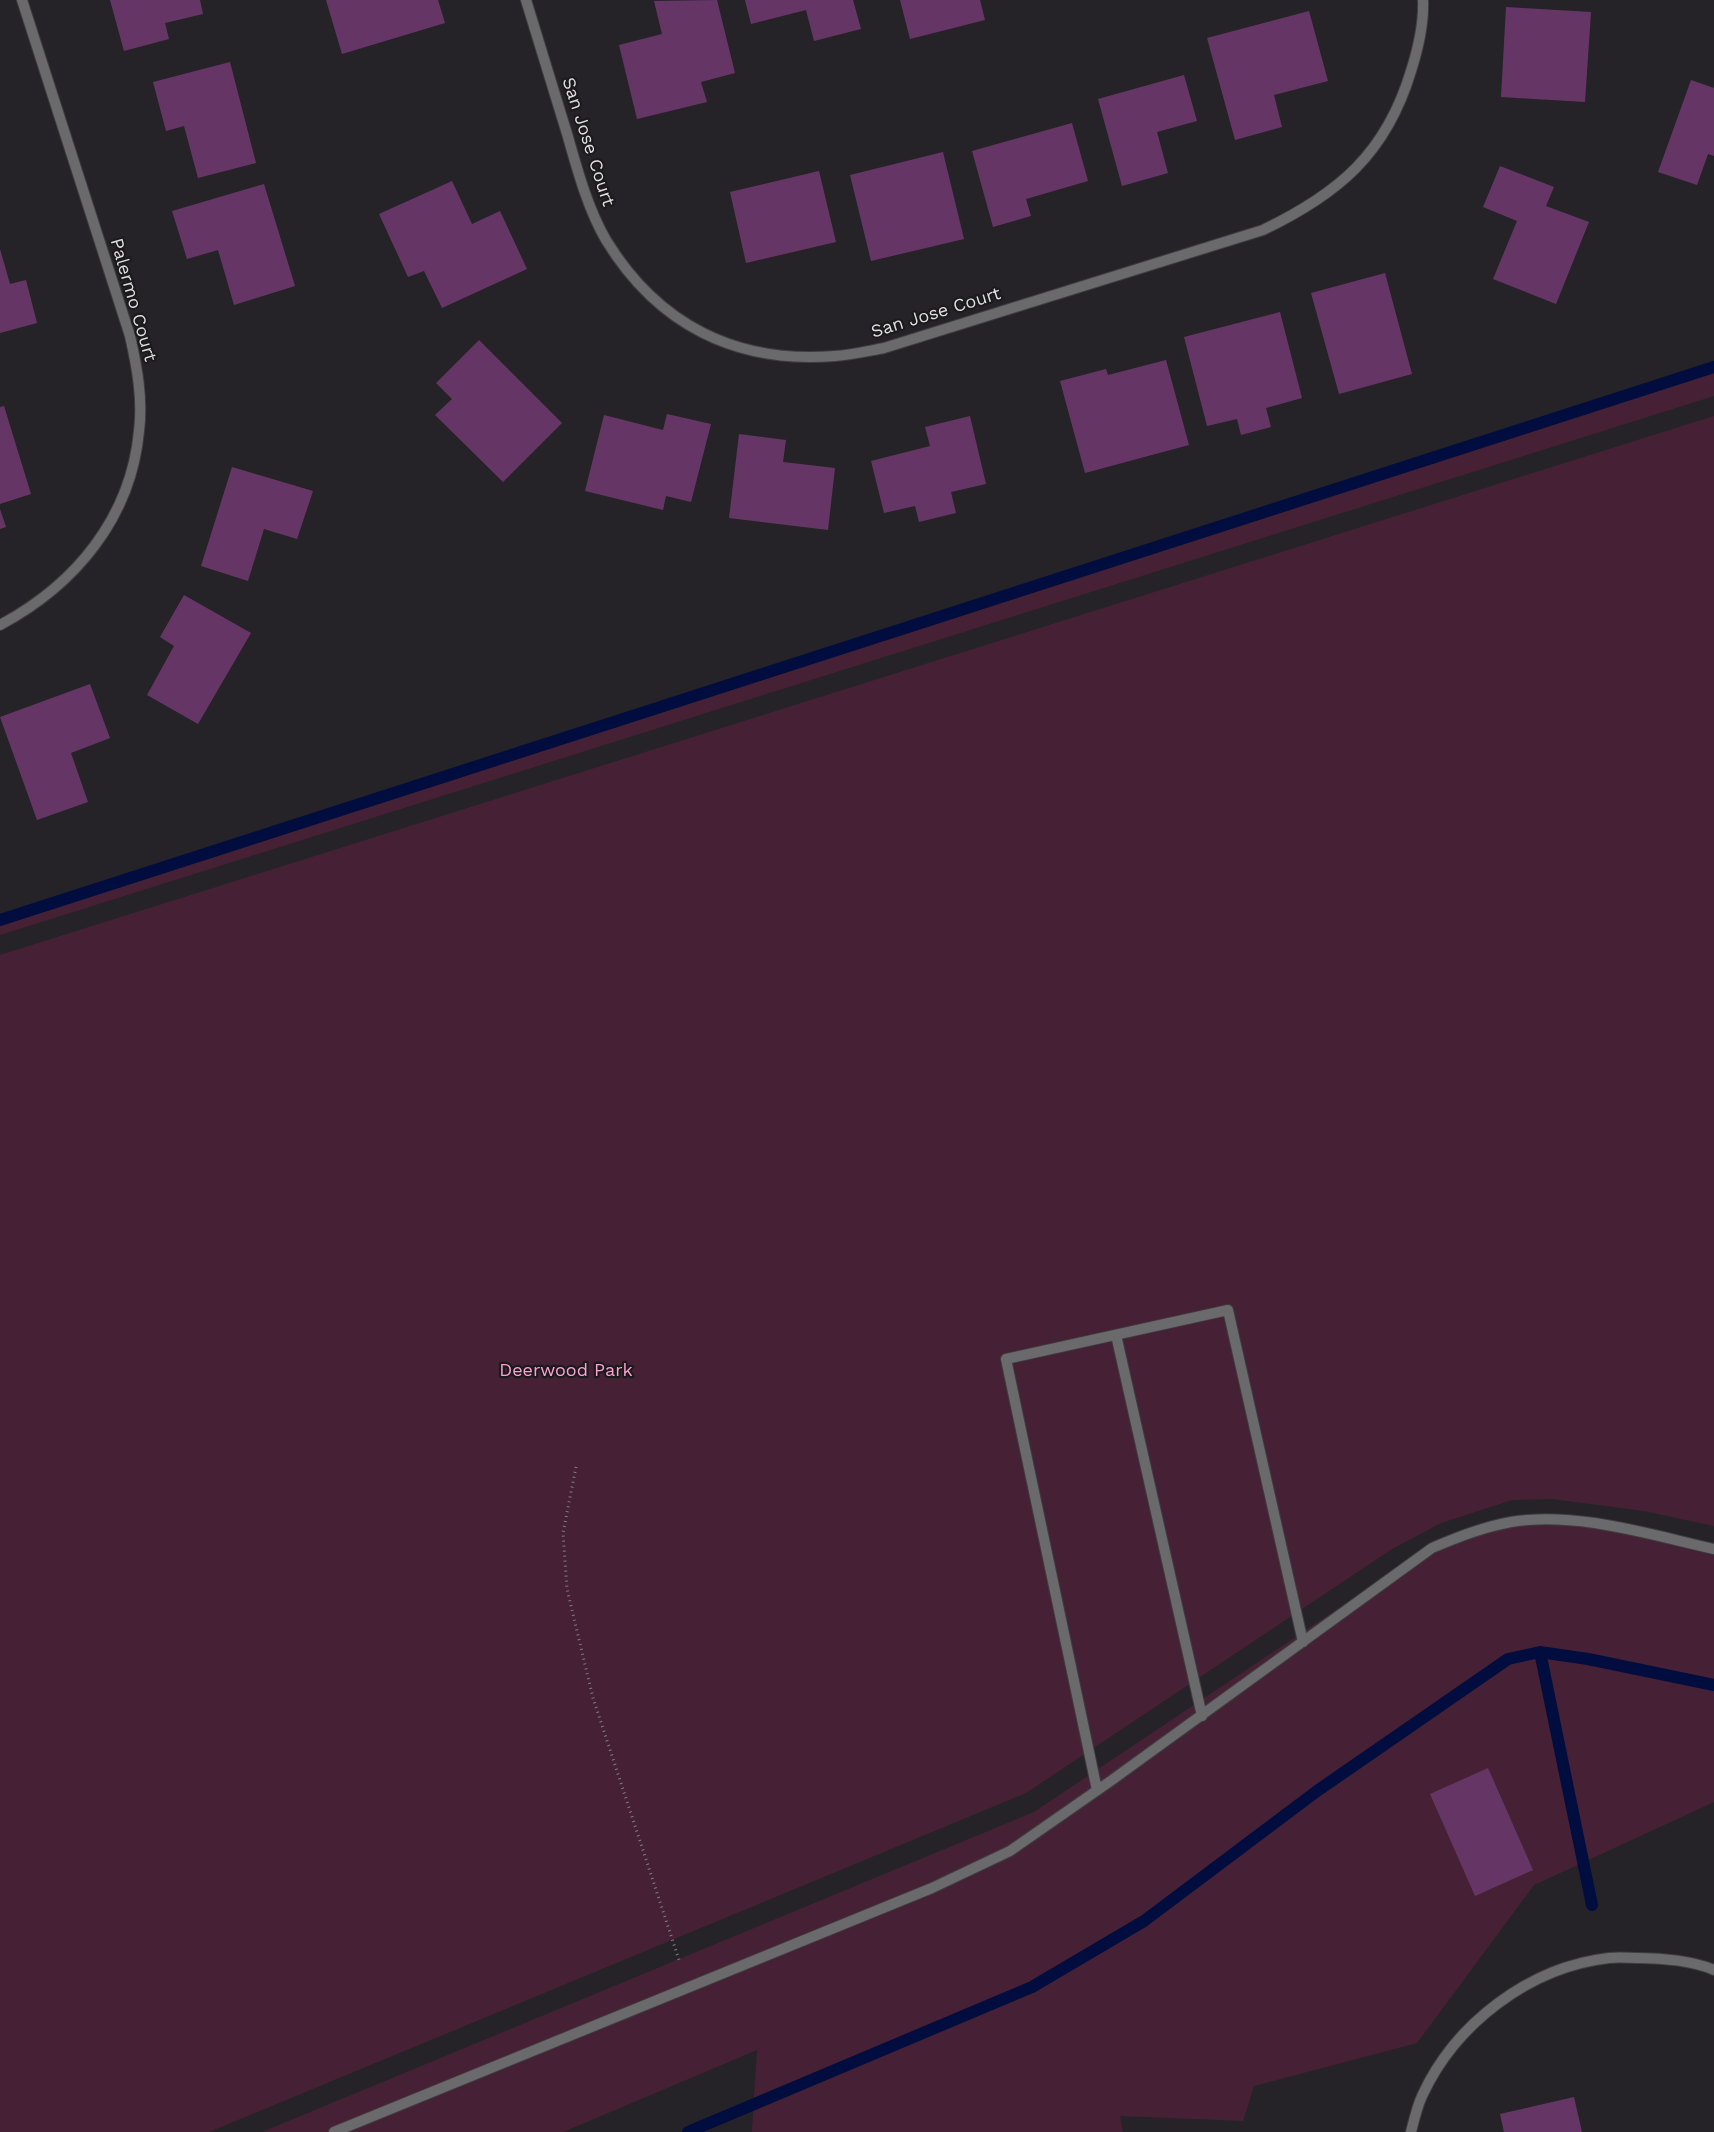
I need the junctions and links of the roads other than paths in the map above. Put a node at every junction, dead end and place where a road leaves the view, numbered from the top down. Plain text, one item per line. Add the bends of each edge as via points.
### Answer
1 (22, 0) edge
2 (526, 0) edge
3 (1423, 0) edge
4 (0, 625) edge
5 (1116, 1335) junction
6 (1714, 1549) edge
7 (1303, 1642) junction
8 (1202, 1716) junction
9 (1097, 1790) junction
10 (1714, 1970) edge
11 (334, 2132) edge
12 (1411, 2132) edge

1 - 4 street, Palermo Court via 130,336 140,409 139,432 125,487 110,522 93,549 49,594
2 - 3 street, San Jose Court via 585,193 606,239 634,280 668,310 709,337 744,350 789,356 836,356 884,348 1263,230 1294,215 1345,179 1384,133 1403,98 1416,55
5 - 7 street via 1228,1310
5 - 8 street
5 - 9 street via 1006,1359
6 - 7 street via 1595,1523 1550,1519 1474,1530 1432,1548
7 - 8 street
8 - 9 street
9 - 11 street via 1010,1851 932,1888
10 - 12 street via 1659,1958 1610,1958 1566,1968 1526,1985 1480,2016 1447,2053 1421,2096

